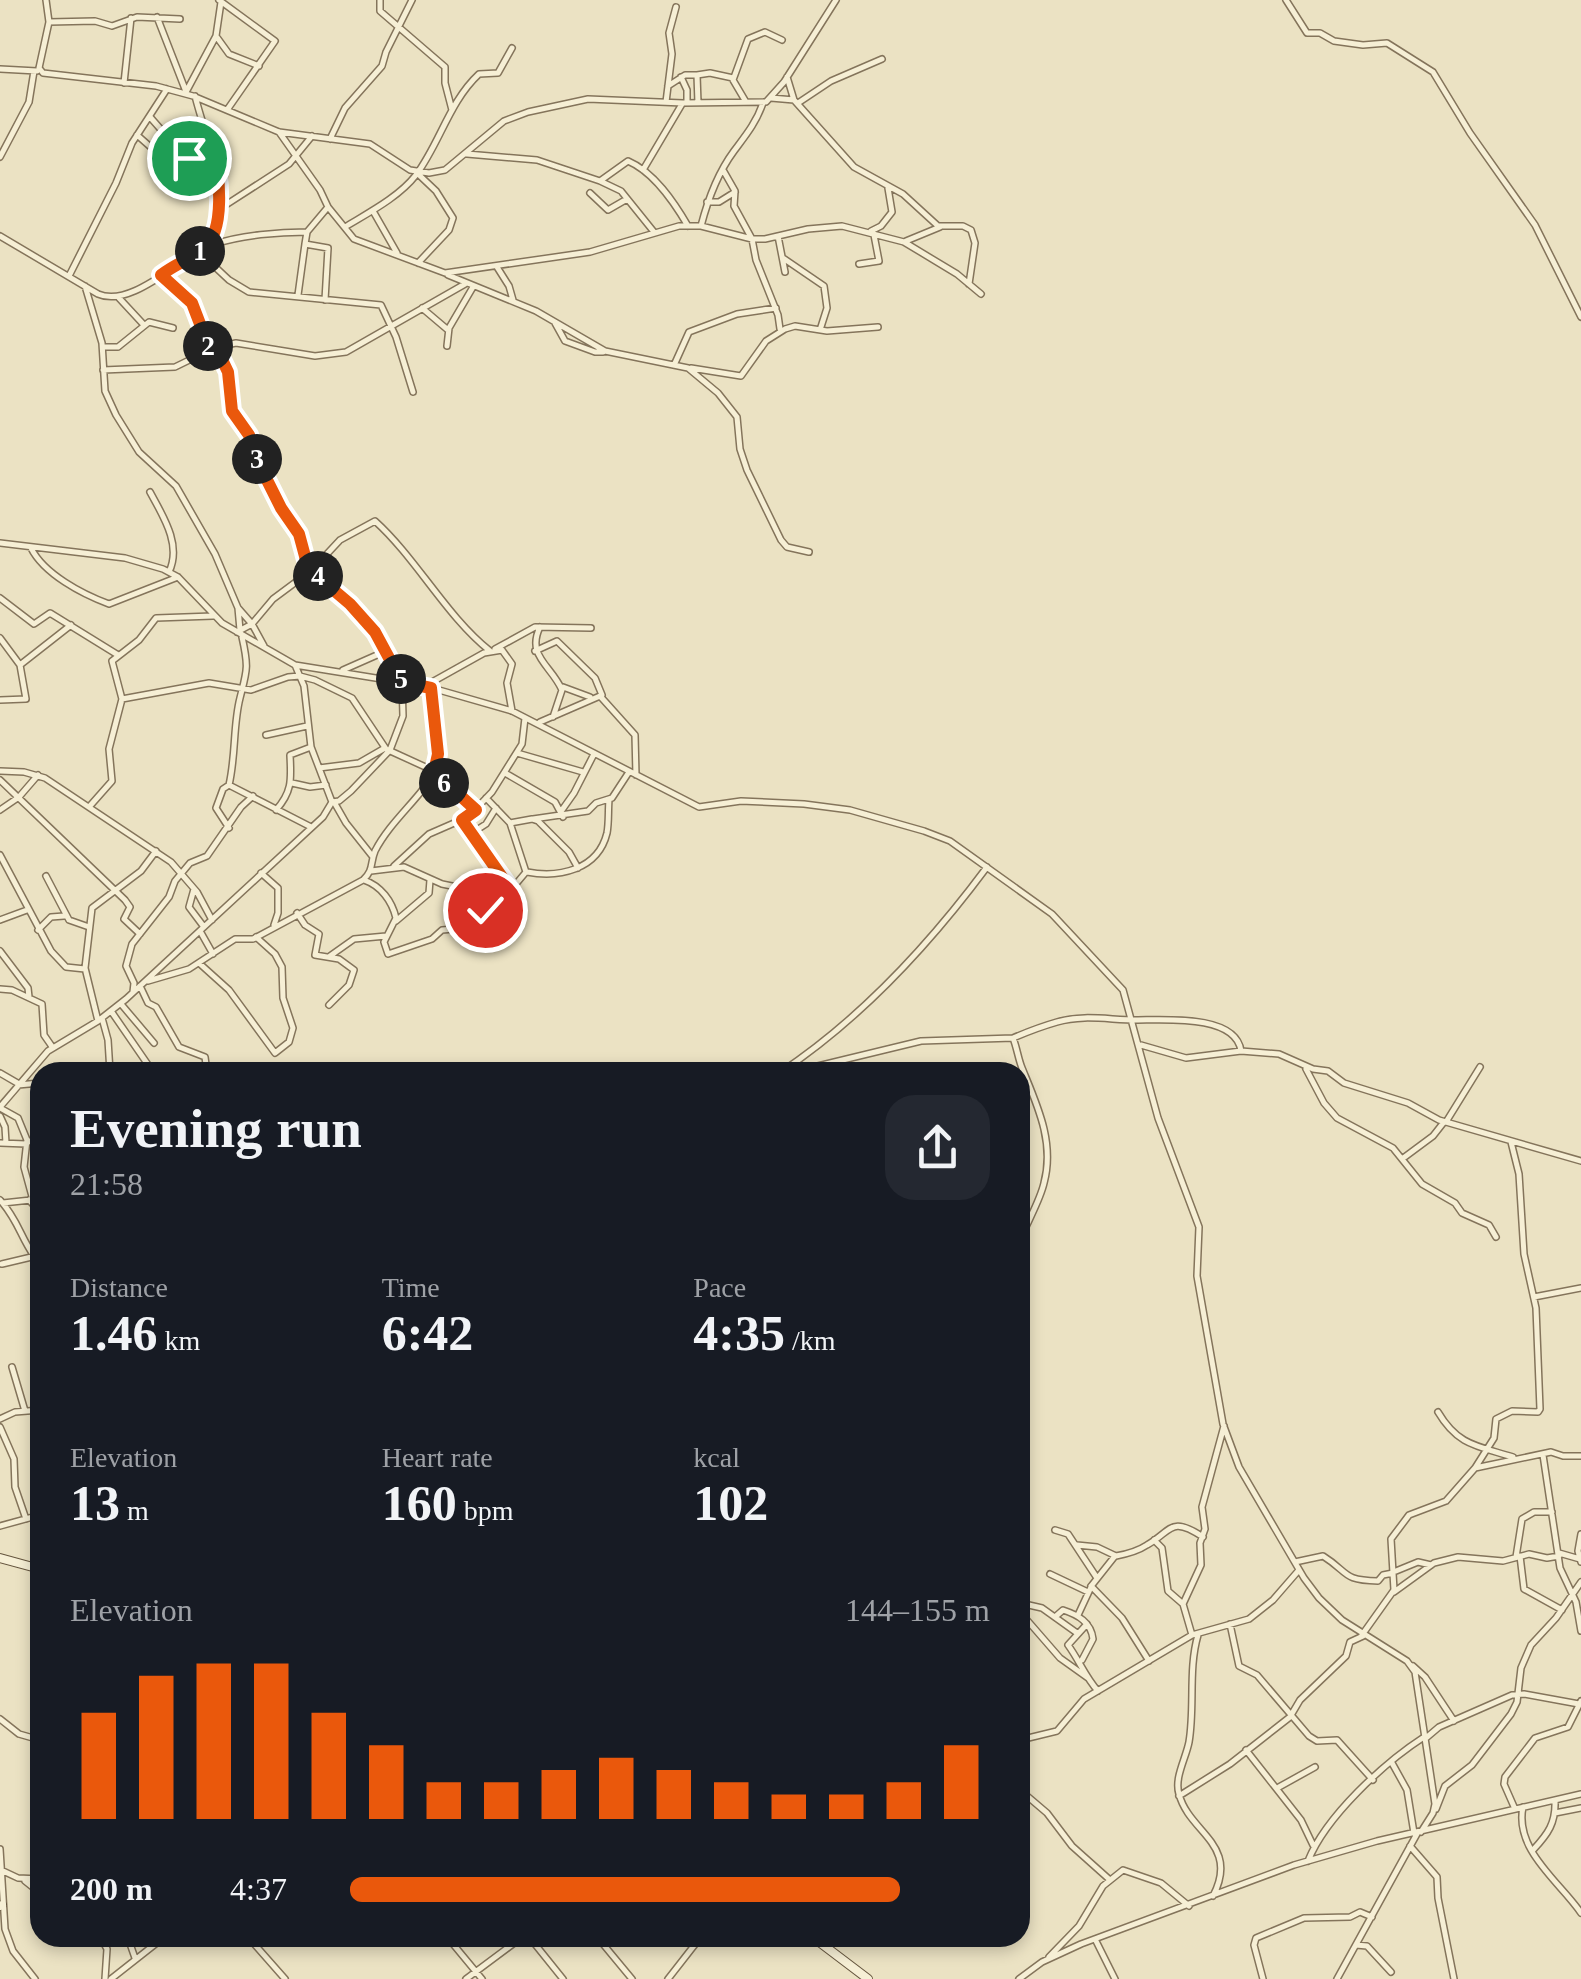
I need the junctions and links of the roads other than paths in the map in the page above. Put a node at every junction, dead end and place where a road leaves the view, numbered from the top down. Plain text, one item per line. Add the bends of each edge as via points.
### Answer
1 (46, 0) edge
2 (380, 0) edge
3 (412, 0) edge
4 (836, 0) edge
5 (1286, 0) edge
6 (220, 1) edge
7 (676, 7) dead end
8 (131, 18) junction
9 (157, 18) junction
10 (180, 19) dead end
11 (49, 22) junction
12 (399, 26) junction
13 (216, 36) junction
14 (782, 40) dead end
15 (512, 48) dead end
16 (882, 59) dead end
17 (259, 66) junction
18 (0, 68) edge
19 (39, 72) junction
20 (697, 75) junction
21 (681, 77) junction
22 (787, 77) junction
23 (733, 78) junction
24 (124, 83) junction
25 (667, 87) junction
26 (168, 89) junction
27 (189, 94) junction
28 (771, 98) junction
29 (666, 102) junction
30 (746, 102) junction
31 (796, 102) junction
32 (685, 103) junction
33 (698, 103) junction
34 (764, 103) junction
35 (227, 110) junction
36 (452, 110) junction
37 (150, 117) junction
38 (279, 132) junction
39 (137, 135) junction
40 (312, 136) junction
41 (168, 137) junction
42 (330, 139) junction
43 (212, 149) junction
44 (468, 154) junction
45 (0, 156) edge
46 (297, 156) junction
47 (643, 170) junction
48 (724, 170) junction
49 (417, 173) junction
50 (600, 181) junction
51 (888, 187) junction
52 (735, 192) junction
53 (590, 193) dead end
54 (628, 198) junction
55 (707, 202) junction
56 (328, 207) junction
57 (218, 210) junction
58 (372, 210) junction
59 (688, 226) junction
60 (701, 226) junction
61 (940, 226) junction
62 (345, 227) junction
63 (308, 232) junction
64 (654, 232) junction
65 (871, 233) junction
66 (0, 236) edge
67 (778, 236) junction
68 (752, 238) junction
69 (904, 242) junction
70 (305, 244) junction
71 (206, 248) junction
72 (198, 251) junction
73 (399, 255) junction
74 (783, 258) junction
75 (418, 263) junction
76 (859, 264) dead end
77 (497, 267) junction
78 (785, 272) dead end
79 (445, 274) junction
80 (161, 275) junction
81 (69, 276) junction
82 (969, 284) junction
83 (470, 285) junction
84 (84, 286) junction
85 (981, 294) dead end
86 (298, 296) junction
87 (118, 298) junction
88 (324, 300) junction
89 (512, 300) junction
90 (422, 308) junction
91 (776, 308) junction
92 (1581, 316) edge
93 (555, 322) junction
94 (144, 325) junction
95 (392, 326) junction
96 (878, 326) dead end
97 (174, 328) dead end
98 (448, 330) junction
99 (820, 330) junction
100 (780, 331) junction
101 (447, 346) dead end
102 (103, 347) junction
103 (213, 348) junction
104 (606, 351) junction
105 (674, 363) junction
106 (688, 368) junction
107 (103, 370) junction
108 (413, 392) dead end
109 (150, 492) dead end
110 (0, 543) edge
111 (31, 548) junction
112 (809, 552) dead end
113 (312, 570) junction
114 (169, 572) junction
115 (178, 576) junction
116 (0, 598) edge
117 (238, 608) junction
118 (213, 616) junction
119 (252, 624) junction
120 (71, 625) junction
121 (540, 627) junction
122 (590, 628) dead end
123 (239, 632) junction
124 (0, 638) edge
125 (266, 649) junction
126 (386, 651) junction
127 (491, 651) junction
128 (535, 651) junction
129 (118, 655) junction
130 (20, 665) junction
131 (295, 665) junction
132 (340, 670) junction
133 (300, 676) junction
134 (402, 682) junction
135 (562, 686) junction
136 (428, 687) junction
137 (244, 689) junction
138 (602, 697) junction
139 (593, 698) junction
140 (122, 699) junction
141 (0, 700) edge
142 (512, 712) junction
143 (525, 718) junction
144 (552, 718) junction
145 (537, 723) junction
146 (307, 726) junction
147 (266, 735) dead end
148 (310, 747) junction
149 (387, 749) junction
150 (517, 753) junction
151 (594, 754) junction
152 (318, 768) junction
153 (0, 771) edge
154 (583, 772) junction
155 (30, 773) junction
156 (434, 773) junction
157 (505, 773) junction
158 (632, 773) junction
159 (38, 776) junction
160 (0, 780) edge
161 (31, 783) junction
162 (292, 783) junction
163 (229, 784) junction
164 (326, 785) junction
165 (19, 796) junction
166 (253, 796) junction
167 (486, 798) junction
168 (608, 800) junction
169 (333, 802) junction
170 (89, 806) junction
171 (496, 808) junction
172 (0, 810) edge
173 (276, 810) junction
174 (476, 810) junction
175 (562, 813) junction
176 (532, 819) junction
177 (462, 820) junction
178 (510, 823) junction
179 (312, 827) junction
180 (228, 828) junction
181 (472, 832) junction
182 (156, 852) junction
183 (0, 855) edge
184 (373, 856) junction
185 (394, 866) junction
186 (987, 867) junction
187 (578, 868) junction
188 (372, 871) junction
189 (262, 872) junction
190 (526, 872) junction
191 (182, 874) junction
192 (46, 876) dead end
193 (363, 880) junction
194 (430, 880) junction
195 (194, 889) junction
196 (115, 890) junction
197 (511, 890) junction
198 (497, 899) junction
199 (27, 910) junction
200 (298, 913) junction
201 (67, 917) junction
202 (0, 920) edge
203 (212, 920) junction
204 (395, 921) junction
205 (89, 927) junction
206 (272, 928) junction
207 (202, 929) junction
208 (38, 930) junction
209 (140, 934) junction
210 (386, 936) junction
211 (256, 937) junction
212 (0, 951) edge
213 (213, 954) junction
214 (328, 957) junction
215 (200, 963) junction
216 (85, 970) junction
217 (143, 984) junction
218 (0, 988) edge
219 (133, 992) junction
220 (29, 997) junction
221 (120, 1004) junction
222 (328, 1004) dead end
223 (110, 1012) junction
224 (100, 1020) junction
225 (1130, 1020) junction
226 (1013, 1038) junction
227 (154, 1044) dead end
228 (1140, 1045) junction
229 (52, 1048) junction
230 (1241, 1051) junction
231 (40, 1062) edge
232 (109, 1062) edge
233 (146, 1062) edge
234 (206, 1062) edge
235 (795, 1062) edge
236 (834, 1062) edge
237 (1022, 1062) edge
238 (1304, 1066) junction
239 (1480, 1067) dead end
240 (0, 1073) edge
241 (30, 1073) edge
242 (30, 1084) edge
243 (1030, 1084) edge
244 (19, 1085) junction
245 (0, 1110) edge
246 (1445, 1122) junction
247 (27, 1142) junction
248 (1511, 1142) junction
249 (3, 1143) edge
250 (30, 1143) edge
251 (1402, 1159) junction
252 (1581, 1161) edge
253 (30, 1186) edge
254 (30, 1200) edge
255 (2, 1202) edge
256 (1030, 1212) edge
257 (1496, 1237) dead end
258 (30, 1247) edge
259 (30, 1257) edge
260 (2, 1264) edge
261 (1581, 1288) edge
262 (1534, 1297) junction
263 (12, 1367) dead end
264 (24, 1411) junction
265 (30, 1411) edge
266 (1438, 1412) dead end
267 (0, 1419) edge
268 (1224, 1426) junction
269 (0, 1427) edge
270 (1486, 1449) junction
271 (1543, 1455) junction
272 (1581, 1456) edge
273 (1520, 1458) junction
274 (1475, 1468) junction
275 (1552, 1512) junction
276 (30, 1517) edge
277 (26, 1518) junction
278 (0, 1526) edge
279 (1055, 1530) dead end
280 (1581, 1534) edge
281 (1203, 1537) junction
282 (1154, 1540) junction
283 (1077, 1545) junction
284 (1559, 1555) junction
285 (1115, 1556) junction
286 (1518, 1557) junction
287 (0, 1558) edge
288 (1581, 1560) edge
289 (1295, 1562) junction
290 (1431, 1565) junction
291 (30, 1566) edge
292 (1299, 1570) junction
293 (1393, 1572) junction
294 (1050, 1574) dead end
295 (1097, 1578) junction
296 (1581, 1582) edge
297 (1090, 1589) junction
298 (1392, 1594) junction
299 (1573, 1596) junction
300 (1183, 1604) junction
301 (1030, 1605) edge
302 (1562, 1610) junction
303 (1078, 1615) junction
304 (1055, 1617) junction
305 (1030, 1624) edge
306 (1087, 1624) junction
307 (1230, 1624) junction
308 (1581, 1631) edge
309 (1200, 1632) junction
310 (1077, 1633) junction
311 (1192, 1636) junction
312 (1362, 1636) junction
313 (1149, 1661) junction
314 (1082, 1662) junction
315 (1411, 1665) junction
316 (1088, 1678) junction
317 (1098, 1691) junction
318 (1518, 1694) junction
319 (1580, 1703) edge
320 (1290, 1717) junction
321 (0, 1719) edge
322 (1454, 1721) junction
323 (30, 1737) edge
324 (1030, 1738) edge
325 (1424, 1739) junction
326 (1246, 1750) junction
327 (1392, 1763) junction
328 (1316, 1767) dead end
329 (1373, 1780) junction
330 (1277, 1788) junction
331 (1581, 1794) edge
332 (1179, 1796) junction
333 (1030, 1799) edge
334 (1555, 1800) junction
335 (1519, 1808) junction
336 (1581, 1808) edge
337 (1434, 1811) junction
338 (1555, 1813) junction
339 (1418, 1832) junction
340 (1410, 1846) junction
341 (1314, 1847) junction
342 (0, 1849) edge
343 (1532, 1850) junction
344 (1308, 1861) junction
345 (1, 1870) edge
346 (22, 1879) junction
347 (30, 1879) edge
348 (1110, 1880) junction
349 (30, 1886) edge
350 (1214, 1896) junction
351 (1, 1904) edge
352 (1189, 1906) junction
353 (1581, 1913) edge
354 (1372, 1917) junction
355 (1094, 1939) junction
356 (1356, 1944) junction
357 (106, 1947) edge
358 (131, 1947) edge
359 (152, 1947) edge
360 (257, 1947) edge
361 (455, 1947) edge
362 (509, 1947) edge
363 (537, 1947) edge
364 (605, 1947) edge
365 (693, 1947) edge
366 (826, 1947) edge
367 (1048, 1959) junction
368 (136, 1960) junction
369 (476, 1972) junction
370 (1391, 1972) dead end
371 (35, 1979) edge
372 (108, 1979) edge
373 (285, 1979) edge
374 (466, 1979) edge
375 (482, 1979) edge
376 (563, 1979) edge
377 (632, 1979) edge
378 (668, 1979) edge
379 (868, 1979) edge
380 (1019, 1979) edge
381 (1115, 1979) edge
382 (1263, 1979) edge
383 (1338, 1979) edge
384 (1454, 1979) edge

1 - 11 street
2 - 12 street via 378,8
3 - 12 street
4 - 22 street
5 - 92 street via 1307,34 1387,43 1433,72 1535,225
6 - 13 street
6 - 17 street via 274,41
7 - 25 street
8 - 9 street
8 - 11 street via 112,26
8 - 24 street
9 - 10 street
9 - 27 street
11 - 19 street
12 - 36 street via 445,67
12 - 42 street via 380,70 345,108
13 - 17 street via 229,54
13 - 27 street
14 - 23 street via 768,32 750,36
15 - 36 street via 498,73 476,76
16 - 31 street
17 - 35 street
18 - 19 street
19 - 24 street
19 - 45 street
20 - 21 street
20 - 23 street
20 - 33 street
21 - 25 street
21 - 32 street
22 - 28 street
22 - 31 street
23 - 30 street
24 - 26 street
25 - 29 street
26 - 27 street
26 - 37 street
27 - 35 street
27 - 43 street
28 - 31 street
28 - 34 street
29 - 32 street
29 - 44 street via 588,99 528,112 504,121
30 - 33 street
30 - 34 street
31 - 51 street via 854,167
32 - 33 street
32 - 47 street
34 - 48 street
35 - 38 street
36 - 49 street
37 - 39 street
37 - 41 street
38 - 40 street
38 - 46 street
39 - 41 street via 154,150
39 - 81 street
40 - 42 street
40 - 46 street
41 - 43 street via 187,158
42 - 49 street via 370,144
43 - 57 street
44 - 49 street via 437,172
44 - 50 street via 537,160
46 - 56 street
46 - 57 street
47 - 50 street via 623,162
47 - 59 street
48 - 52 street
48 - 55 street
49 - 58 street
49 - 75 street via 454,223
50 - 54 street
51 - 61 street
51 - 65 street via 892,212
52 - 55 street
52 - 68 street via 734,207
53 - 54 street via 608,210
54 - 64 street
55 - 60 street
56 - 62 street
56 - 63 street
57 - 71 street
58 - 62 street
58 - 73 street
59 - 60 street
59 - 64 street
60 - 68 street
61 - 69 street
61 - 82 street via 971,230 976,243
62 - 73 street via 363,244
63 - 70 street
63 - 71 street
64 - 77 street via 590,252
65 - 67 street via 831,226
65 - 69 street
65 - 76 street via 878,261
66 - 81 street
67 - 68 street
67 - 74 street
68 - 91 street
69 - 82 street
70 - 86 street
70 - 88 street via 328,248
71 - 72 street
72 - 80 street
72 - 86 street via 242,289
73 - 75 street
74 - 78 street
74 - 99 street via 824,286
75 - 79 street
77 - 79 street
77 - 89 street
79 - 83 street
80 - 87 street
80 - 103 street via 192,303
81 - 84 street
82 - 85 street
83 - 89 street
83 - 90 street
83 - 98 street
84 - 87 street
84 - 102 street
86 - 88 street
87 - 94 street
88 - 95 street via 381,305
89 - 93 street
90 - 95 street
90 - 98 street
91 - 100 street
91 - 105 street via 690,332
93 - 104 street
93 - 104 street via 565,341
94 - 97 street
94 - 102 street via 118,347
95 - 103 street via 332,355 255,344
95 - 108 street
96 - 99 street
98 - 101 street
99 - 100 street
100 - 106 street via 741,376
102 - 107 street
103 - 107 street via 175,367
103 - 113 street via 228,372 232,411
104 - 105 street
105 - 106 street
106 - 112 street via 737,416 747,470 781,540
107 - 117 street via 123,428 176,486
109 - 114 street via 174,546
110 - 111 street
111 - 114 street via 125,558
111 - 115 street via 64,580 109,604
113 - 119 street
113 - 126 street via 360,614
113 - 127 street via 340,540 375,521
114 - 115 street
115 - 118 street
116 - 120 street via 34,624 48,613
117 - 119 street
117 - 123 street
118 - 123 street
118 - 129 street via 156,618
119 - 123 street
119 - 125 street
120 - 129 street
120 - 130 street
121 - 122 street
121 - 127 street
121 - 128 street
123 - 125 street
123 - 137 street
124 - 130 street
125 - 131 street
126 - 132 street
126 - 134 street
127 - 136 street
127 - 142 street via 505,652 512,664
128 - 135 street
128 - 138 street via 557,641 595,678
129 - 140 street via 112,667
130 - 141 street via 27,698
131 - 132 street
131 - 133 street
132 - 134 street
133 - 137 street
133 - 146 street
133 - 149 street via 352,698
134 - 136 street
134 - 149 street via 403,716
135 - 139 street
135 - 144 street
136 - 142 street
136 - 156 street via 438,754
137 - 140 street via 209,683
137 - 163 street
138 - 139 street
138 - 158 street via 635,735
139 - 144 street
140 - 170 street via 109,749 112,781
142 - 143 street
143 - 145 street
143 - 150 street
144 - 145 street
145 - 151 street
146 - 147 street
146 - 148 street
148 - 152 street
148 - 162 street via 290,755
149 - 152 street via 359,763
149 - 156 street
149 - 169 street via 352,791
150 - 154 street
150 - 157 street
151 - 154 street
151 - 158 street
152 - 164 street
153 - 155 street
154 - 175 street
155 - 159 street
155 - 161 street
156 - 174 street
156 - 184 street
157 - 167 street
157 - 175 street
158 - 168 street
158 - 186 street via 699,807 768,800 850,810 939,836
159 - 161 street
159 - 170 street
160 - 165 street
161 - 165 street
162 - 164 street
162 - 173 street
163 - 166 street
163 - 180 street via 216,808
164 - 169 street
165 - 172 street
165 - 196 street
166 - 173 street
166 - 180 street
167 - 171 street
167 - 174 street
168 - 175 street via 584,812
168 - 187 street via 604,840
169 - 179 street
169 - 184 street
170 - 182 street
171 - 178 street
171 - 181 street
173 - 179 street
174 - 177 street
175 - 176 street
176 - 178 street
176 - 187 street
177 - 181 street
177 - 185 street via 430,834
178 - 190 street
179 - 189 street
180 - 191 street
181 - 197 street
182 - 191 street
182 - 196 street
183 - 199 street
184 - 188 street
185 - 188 street
185 - 194 street
186 - 225 street via 1052,914 1123,990
186 - 235 street via 942,926 850,1021
187 - 190 street via 554,876
188 - 193 street
189 - 203 street
189 - 206 street via 279,891
190 - 197 street
191 - 195 street
191 - 209 street
192 - 201 street
193 - 200 street
193 - 204 street via 385,894
194 - 198 street
194 - 204 street via 429,892
195 - 203 street
195 - 207 street via 189,907
196 - 205 street via 93,906
196 - 209 street via 130,908 126,921
197 - 198 street
198 - 210 street via 457,928 394,953 386,950
199 - 202 street
199 - 208 street
200 - 206 street
200 - 214 street via 319,934 315,955
201 - 205 street
201 - 208 street via 51,917
203 - 207 street
204 - 210 street
205 - 216 street
206 - 211 street
207 - 213 street
207 - 217 street
208 - 216 street via 63,965
209 - 219 street via 126,966
210 - 214 street via 354,939
211 - 213 street via 235,939
211 - 215 street via 278,958 292,1021 291,1039 275,1052
212 - 220 street
213 - 215 street
214 - 222 street via 354,972
215 - 217 street
216 - 224 street
217 - 219 street
217 - 234 street via 148,1003 179,1047
218 - 220 street
219 - 221 street
220 - 229 street via 43,1005
221 - 223 street
221 - 227 street
223 - 224 street
223 - 233 street
224 - 229 street
224 - 232 street
225 - 226 street via 1060,1021
225 - 228 street
225 - 230 street via 1212,1025 1234,1035
226 - 236 street via 920,1041
226 - 237 street
228 - 230 street via 1186,1058
228 - 268 street via 1158,1118 1199,1227 1197,1276
229 - 231 street
230 - 238 street via 1270,1052
238 - 246 street
238 - 251 street via 1337,1118
239 - 246 street
240 - 244 street
241 - 244 street
242 - 244 street
243 - 256 street via 1047,1155 1044,1185
244 - 245 street
245 - 247 street via 18,1118
245 - 249 street
246 - 248 street
246 - 251 street
247 - 249 street
247 - 250 street
247 - 253 street
248 - 252 street
248 - 262 street
251 - 257 street via 1422,1184 1489,1224
254 - 255 street
255 - 258 street
259 - 260 street
261 - 262 street
262 - 270 street via 1540,1410 1498,1416
263 - 264 street
264 - 265 street
264 - 267 street
266 - 270 street via 1456,1437
268 - 281 street via 1203,1503
268 - 289 street via 1247,1482
269 - 277 street
270 - 273 street
270 - 274 street
271 - 272 street
271 - 273 street
271 - 275 street
273 - 274 street
274 - 293 street via 1446,1500 1411,1513 1397,1527
275 - 284 street
275 - 286 street via 1524,1517
276 - 277 street
277 - 278 street
279 - 283 street
280 - 288 street
281 - 282 street via 1178,1527
281 - 300 street via 1201,1565
282 - 285 street
282 - 300 street via 1164,1554 1169,1592
283 - 285 street
283 - 295 street
284 - 286 street
284 - 288 street
284 - 299 street
285 - 295 street
286 - 290 street via 1458,1556
286 - 302 street via 1524,1589
287 - 291 street
289 - 292 street
289 - 293 street via 1323,1556 1357,1580 1378,1581
290 - 293 street via 1418,1562
290 - 298 street
292 - 307 street via 1254,1616
292 - 312 street
293 - 298 street
294 - 297 street
295 - 297 street
296 - 299 street
297 - 303 street
297 - 313 street via 1124,1620
298 - 312 street
299 - 302 street
299 - 308 street
300 - 311 street
301 - 304 street
302 - 318 street via 1531,1645
303 - 304 street via 1062,1610
303 - 306 street
304 - 310 street
305 - 316 street
306 - 310 street
306 - 314 street via 1093,1639
307 - 309 street
307 - 320 street via 1240,1666 1257,1676
309 - 311 street
309 - 332 street
310 - 314 street via 1068,1645
311 - 313 street
312 - 315 street
312 - 320 street
313 - 317 street
314 - 316 street
315 - 322 street
315 - 325 street
316 - 317 street
317 - 324 street via 1057,1731
318 - 319 street
318 - 322 street
318 - 337 street via 1511,1714 1472,1764 1445,1786
319 - 335 street via 1568,1728 1535,1738 1504,1776
320 - 326 street
320 - 329 street via 1314,1740 1338,1740
321 - 323 street
322 - 325 street
325 - 327 street
325 - 337 street
326 - 330 street
326 - 332 street
327 - 329 street
327 - 339 street
328 - 330 street
329 - 341 street
330 - 341 street
331 - 334 street
332 - 350 street via 1218,1856
333 - 348 street
334 - 335 street
334 - 338 street
335 - 339 street
335 - 343 street
336 - 338 street
337 - 339 street
338 - 343 street
339 - 340 street
339 - 344 street
340 - 354 street
340 - 384 street via 1436,1878
341 - 344 street
342 - 345 street
343 - 353 street
344 - 350 street
345 - 346 street
345 - 351 street
346 - 347 street
346 - 349 street
348 - 352 street via 1124,1870 1134,1872
348 - 367 street
350 - 352 street
351 - 371 street via 9,1944
352 - 355 street
354 - 356 street
354 - 382 street via 1309,1917 1256,1938
355 - 367 street
355 - 381 street
356 - 370 street via 1367,1946
356 - 383 street
357 - 372 street
358 - 368 street
359 - 368 street
360 - 373 street
361 - 369 street
362 - 369 street
363 - 376 street
364 - 377 street
365 - 378 street
366 - 379 street
367 - 380 street
368 - 372 street
369 - 374 street
369 - 375 street

